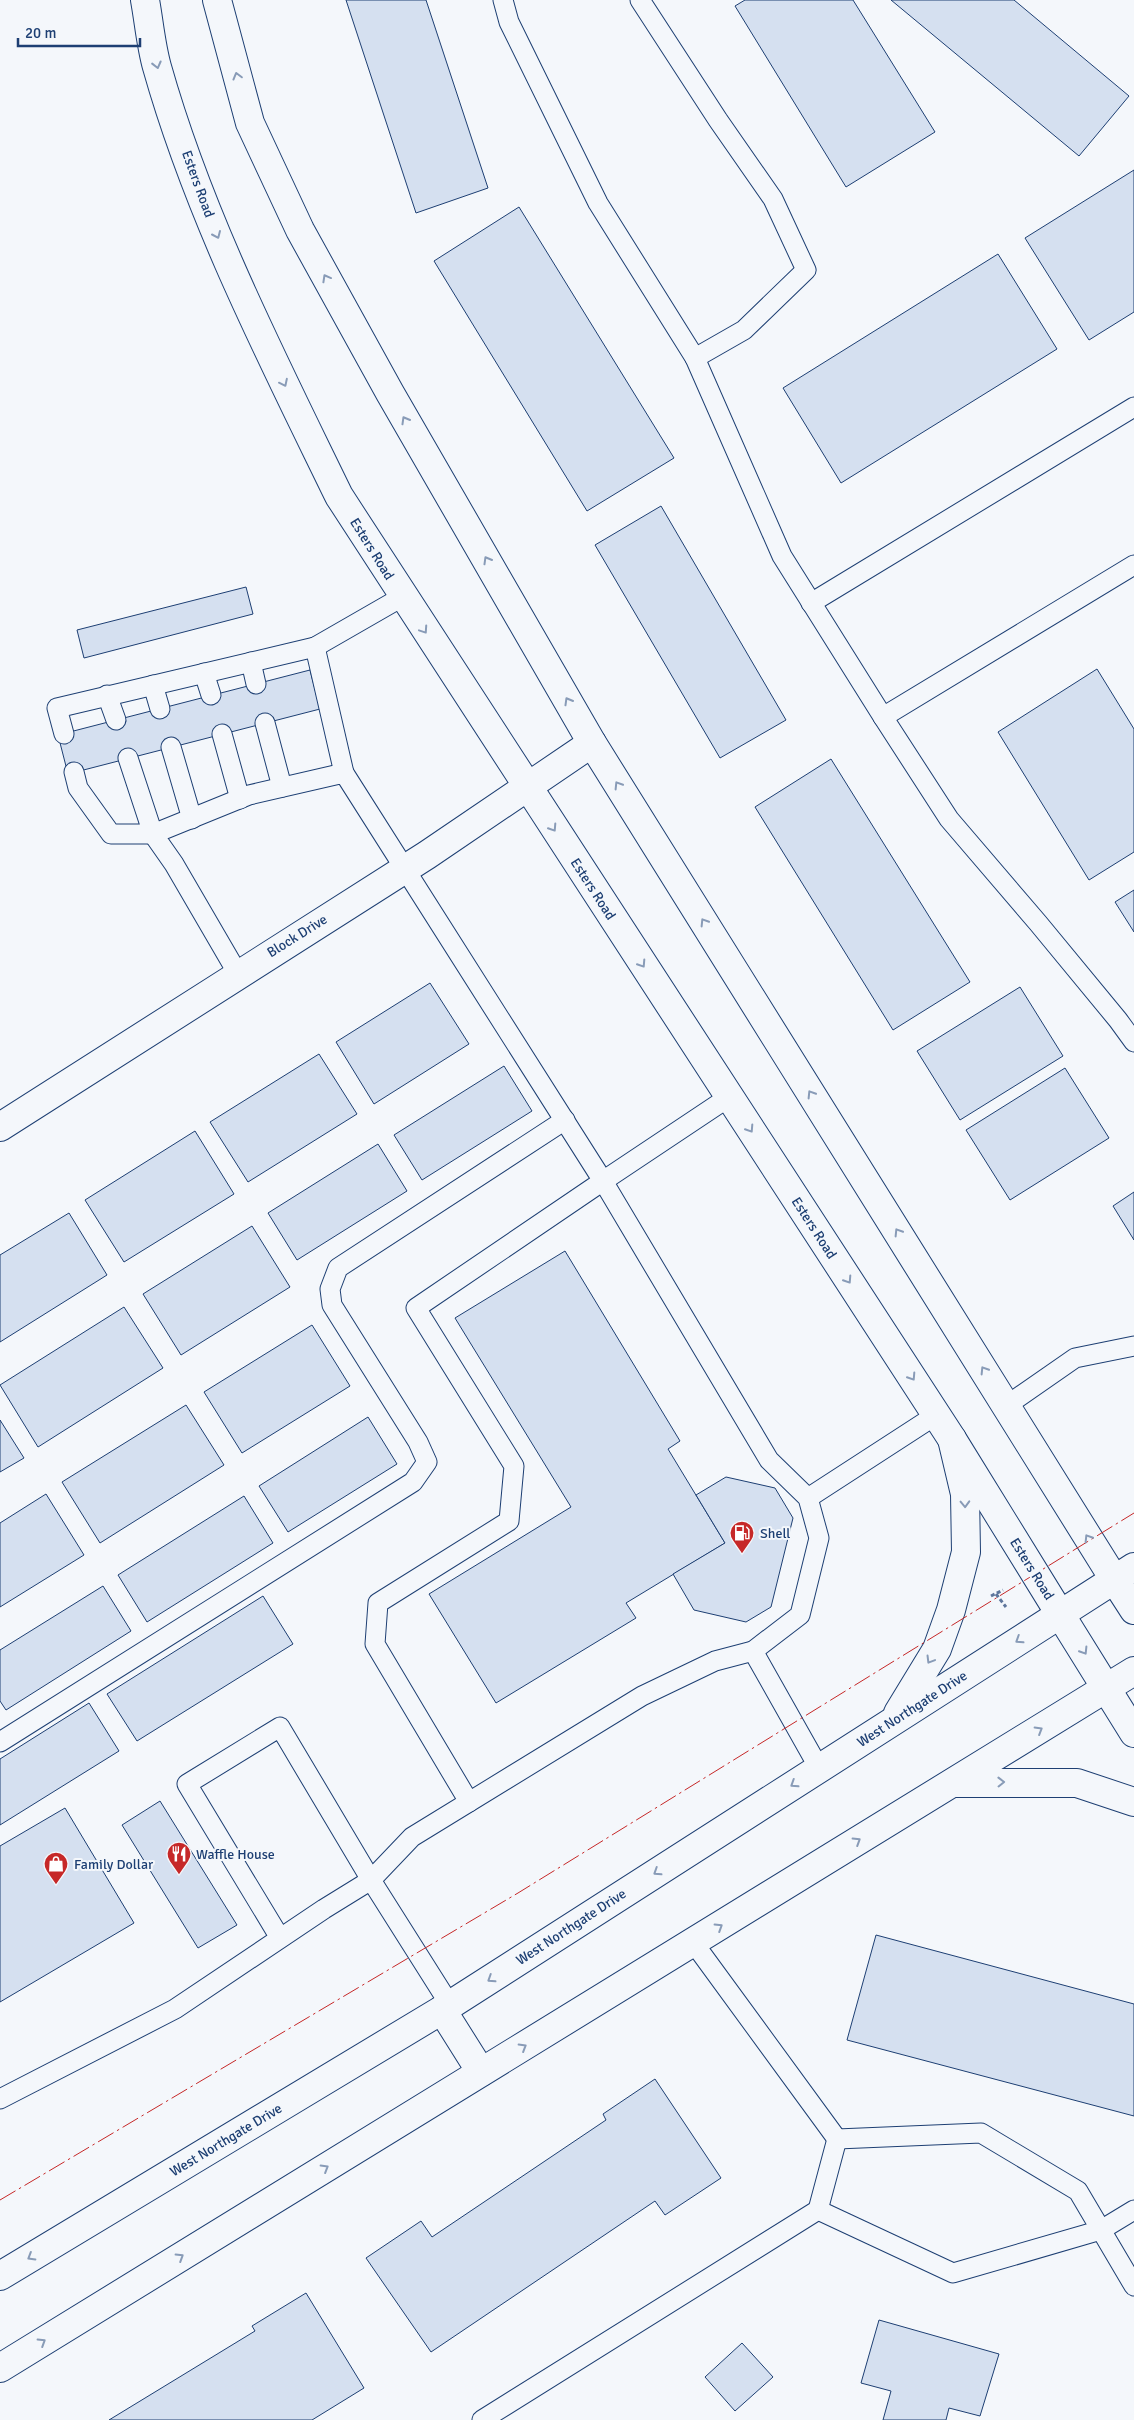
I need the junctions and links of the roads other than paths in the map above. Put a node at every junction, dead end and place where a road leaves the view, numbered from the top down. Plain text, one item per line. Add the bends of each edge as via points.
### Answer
1 (145, 0) edge
2 (217, 0) edge
3 (503, 0) edge
4 (640, 0) edge
5 (695, 358) junction
6 (1134, 407) edge
7 (1134, 565) edge
8 (402, 597) junction
9 (811, 603) junction
10 (316, 647) junction
11 (251, 662) junction
12 (204, 673) junction
13 (256, 684) dead end
14 (153, 685) junction
15 (108, 695) junction
16 (211, 696) dead end
17 (160, 709) dead end
18 (883, 717) junction
19 (116, 720) dead end
20 (265, 723) dead end
21 (64, 734) dead end
22 (222, 734) dead end
23 (592, 744) junction
24 (171, 747) dead end
25 (128, 758) dead end
26 (74, 772) dead end
27 (344, 773) junction
28 (282, 787) junction
29 (527, 787) junction
30 (240, 799) junction
31 (192, 819) junction
32 (153, 834) junction
33 (406, 868) junction
34 (238, 974) junction
35 (1134, 1042) edge
36 (729, 1097) junction
37 (566, 1120) junction
38 (0, 1127) edge
39 (604, 1181) junction
40 (1134, 1346) edge
41 (1006, 1406) junction
42 (936, 1415) junction
43 (952, 1439) junction
44 (808, 1498) junction
45 (1124, 1573) edge
46 (1134, 1610) edge
47 (1060, 1614) junction
48 (753, 1651) junction
49 (1134, 1671) edge
50 (1107, 1688) junction
51 (895, 1719) junction
52 (1134, 1732) edge
53 (0, 1742) edge
54 (820, 1768) junction
55 (953, 1783) junction
56 (469, 1802) junction
57 (1134, 1802) edge
58 (371, 1880) junction
59 (280, 1938) junction
60 (694, 1942) junction
61 (446, 2008) junction
62 (481, 2072) junction
63 (0, 2099) edge
64 (837, 2139) junction
65 (818, 2210) junction
66 (1134, 2210) edge
67 (1101, 2230) junction
68 (0, 2276) edge
69 (1134, 2286) edge
70 (0, 2368) edge
71 (482, 2420) edge

1 -> 8 street, Esters Road via 157,66 206,209 339,496
23 -> 2 street via 300,230 250,123
3 - 5 lane via 509,22 598,203
4 - 5 lane via 772,199 806,270 744,330
5 - 9 lane via 782,556
6 - 9 lane
7 - 18 lane
8 - 10 lane
8 -> 29 street, Esters Road
9 - 18 lane
10 - 11 lane
10 - 27 lane
11 - 12 lane
11 - 13 lane
12 - 14 lane
12 - 16 lane
14 - 15 lane
14 - 17 lane
15 - 19 lane
15 - 21 lane via 57,708
18 - 35 lane via 949,819 1057,945
20 - 28 lane
22 - 30 lane
23 - 29 street, Block Drive
41 -> 23 street
24 - 31 lane
25 - 32 lane
26 - 32 lane via 78,788 110,834
27 - 28 lane
27 - 33 lane
28 - 30 lane
29 - 33 street, Block Drive
29 -> 36 street, Esters Road
30 - 31 lane
31 - 32 lane
32 - 34 lane
33 - 34 street, Block Drive
33 - 37 lane
34 - 38 street, Block Drive
36 - 39 lane
36 -> 42 street, Esters Road
37 - 39 lane
37 - 53 lane via 338,1268 330,1289 332,1305 418,1442 427,1462 413,1482
39 - 44 lane via 769,1460
39 - 56 lane via 416,1308 514,1466 509,1521 378,1603 375,1644
40 - 41 lane via 1075,1358
45 -> 41 street
42 - 43 street, Esters Road
42 - 44 lane
43 - 47 street, Esters Road
43 -> 51 street via 965,1494 966,1552 937,1649
44 - 48 lane via 819,1538 800,1614
45 - 46 street
45 - 47 street, West Northgate Drive
47 -> 50 street, Esters Road
47 -> 51 street, West Northgate Drive
48 - 54 lane
48 - 56 lane via 715,1661 642,1696
49 - 50 street
50 - 52 street, Esters Road
55 -> 50 street
51 - 54 street, West Northgate Drive
54 -> 61 street, West Northgate Drive
55 -> 57 street via 1076,1783
60 -> 55 street
56 - 58 lane via 412,1838
58 - 59 lane
58 - 59 lane via 280,1727 187,1784
58 - 61 lane
59 - 63 lane via 175,2009
62 -> 60 street
60 - 64 lane
61 - 62 street
61 -> 68 street, West Northgate Drive
70 -> 62 street
64 - 65 lane
64 - 67 lane via 981,2132 1078,2191
65 - 67 lane via 953,2273
65 - 71 lane
66 - 67 lane
67 - 69 lane

